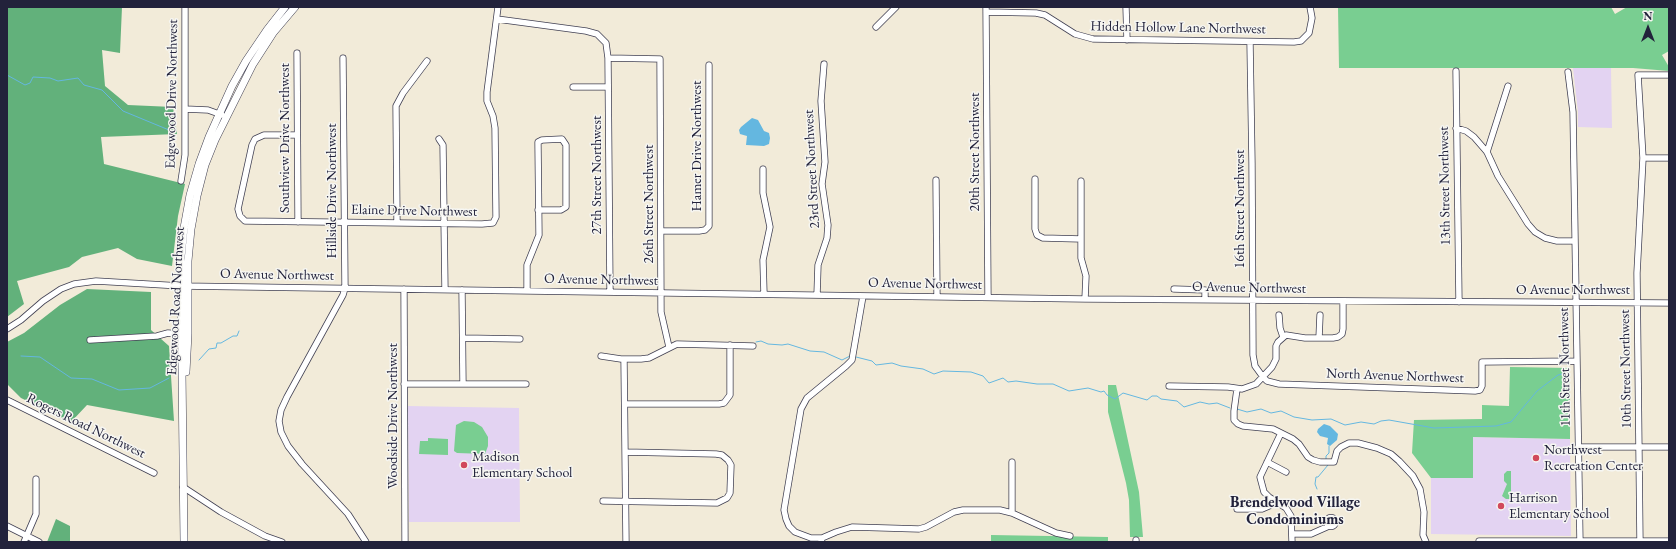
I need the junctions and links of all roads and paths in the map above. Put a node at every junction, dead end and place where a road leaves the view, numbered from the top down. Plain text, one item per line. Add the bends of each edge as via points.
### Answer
1 (185, 7) edge
2 (285, 7) edge
3 (295, 7) edge
4 (498, 7) edge
5 (896, 7) edge
6 (1126, 7) edge
7 (1310, 7) edge
8 (986, 10) edge
9 (1037, 10) edge
10 (497, 19) junction
11 (876, 27) dead end
12 (1127, 40) junction
13 (1250, 42) junction
14 (297, 53) dead end
15 (343, 58) dead end
16 (608, 58) junction
17 (427, 61) dead end
18 (824, 64) dead end
19 (709, 65) dead end
20 (1456, 71) dead end
21 (1568, 72) dead end
22 (1669, 75) edge
23 (1508, 86) dead end
24 (573, 87) dead end
25 (608, 87) junction
26 (185, 109) junction
27 (223, 115) junction
28 (1456, 128) junction
29 (297, 135) junction
30 (439, 138) dead end
31 (1487, 152) junction
32 (1643, 158) junction
33 (1669, 158) edge
34 (762, 169) dead end
35 (1035, 179) dead end
36 (936, 180) dead end
37 (181, 181) dead end
38 (1081, 182) dead end
39 (538, 210) junction
40 (298, 222) junction
41 (345, 223) junction
42 (396, 223) junction
43 (444, 224) junction
44 (661, 231) junction
45 (1081, 239) junction
46 (1575, 241) junction
47 (184, 286) junction
48 (345, 288) junction
49 (404, 289) junction
50 (1174, 289) dead end
51 (445, 290) junction
52 (462, 290) junction
53 (527, 291) junction
54 (610, 292) junction
55 (661, 293) junction
56 (764, 294) junction
57 (817, 295) junction
58 (863, 296) junction
59 (937, 297) junction
60 (988, 297) junction
61 (1086, 299) junction
62 (1205, 300) junction
63 (1253, 301) junction
64 (1343, 301) junction
65 (1459, 302) junction
66 (1576, 302) junction
67 (1637, 303) junction
68 (1669, 303) edge
69 (1320, 315) dead end
70 (1279, 316) dead end
71 (7, 329) edge
72 (185, 334) junction
73 (1283, 337) junction
74 (463, 338) junction
75 (520, 338) dead end
76 (1319, 338) junction
77 (90, 340) dead end
78 (730, 345) junction
79 (753, 346) dead end
80 (669, 347) junction
81 (601, 356) dead end
82 (624, 359) junction
83 (1576, 361) junction
84 (1262, 376) junction
85 (404, 384) junction
86 (463, 384) junction
87 (526, 384) dead end
88 (1169, 386) dead end
89 (1237, 389) junction
90 (7, 400) edge
91 (625, 404) junction
92 (1281, 433) junction
93 (1578, 446) junction
94 (1638, 447) junction
95 (1669, 447) edge
96 (625, 452) junction
97 (1012, 462) dead end
98 (1267, 462) junction
99 (154, 472) dead end
100 (1286, 472) dead end
101 (36, 479) dead end
102 (183, 487) junction
103 (1273, 500) junction
104 (603, 501) dead end
105 (625, 502) junction
106 (1237, 508) dead end
107 (1012, 512) junction
108 (7, 526) edge
109 (1329, 526) dead end
110 (1292, 534) junction
111 (27, 536) junction
112 (1070, 536) dead end
113 (821, 540) edge
114 (1479, 540) dead end
115 (1580, 541) edge
116 (1669, 541) edge
117 (24, 542) edge
118 (39, 542) edge
119 (184, 542) edge
120 (282, 542) edge
121 (366, 542) edge
122 (405, 542) edge
123 (626, 542) edge
124 (1292, 542) edge
125 (1426, 542) edge
126 (1521, 542) edge
127 (1640, 542) edge

1 - 26 street, Edgewood Drive Northwest
2 - 27 main road, Edgewood Road Northwest via 246,61
3 - 27 main road, Edgewood Road Northwest via 273,33
4 - 10 street
5 - 11 street
6 - 12 street
7 - 13 street, Hidden Hollow Lane Northwest via 1312,18 1309,33 1301,41
8 - 9 street, Hidden Hollow Lane Northwest
8 - 60 street, 20th Street Northwest
9 - 12 street, Hidden Hollow Lane Northwest via 1084,37
10 - 16 street, 27th Street Northwest via 597,34 606,43
10 - 43 street, Elaine Drive Northwest via 487,92 495,128 495,222
12 - 13 street, Hidden Hollow Lane Northwest
13 - 63 street, 16th Street Northwest
14 - 29 street, Southview Drive Northwest
15 - 41 street, Hillside Drive Northwest
16 - 25 street, 27th Street Northwest
16 - 44 street, 26th Street Northwest via 660,59
17 - 42 street via 396,106
18 - 57 street, 23rd Street Northwest via 821,101 825,162 822,184 828,225 827,238 818,265
19 - 44 street, Hamer Drive Northwest via 709,226 699,231
20 - 28 street, 13th Street Northwest
21 - 46 street, 11th Street Northwest via 1573,112
22 - 32 street, 10th Street Northwest via 1638,75
23 - 31 street
24 - 25 street
25 - 54 street, 27th Street Northwest
26 - 27 street via 208,110
26 - 37 street, Edgewood Drive Northwest via 185,159
27 - 47 main road, Edgewood Road Northwest via 209,137 190,195 181,258
28 - 31 street via 1474,137
28 - 65 street, 13th Street Northwest
29 - 40 street, Southview Drive Northwest
29 - 40 street, Elaine Drive Northwest via 264,135 255,139 238,209 240,216 249,222
30 - 43 street via 443,145
31 - 46 street via 1498,176 1535,232 1545,238
32 - 33 street
32 - 67 street, 10th Street Northwest
34 - 56 street via 763,193 770,227 763,260
35 - 45 street via 1037,235 1043,238
36 - 59 street
38 - 45 street
39 - 39 street via 538,142 562,140 566,145 567,205 561,210
39 - 53 street via 539,235 527,265
40 - 41 street, Elaine Drive Northwest
41 - 42 street, Elaine Drive Northwest
41 - 48 street, Hillside Drive Northwest
42 - 43 street, Elaine Drive Northwest
43 - 51 street
44 - 55 street, 26th Street Northwest
45 - 61 street
46 - 66 street, 11th Street Northwest
47 - 48 street, O Avenue Northwest
47 - 71 street via 96,280 74,284 50,295
47 - 72 main road, Edgewood Road Northwest
48 - 49 street, O Avenue Northwest
48 - 121 street, Hillside Drive Northwest via 287,397 279,421 288,446 348,514
49 - 51 street, O Avenue Northwest
49 - 85 street, Woodside Drive Northwest
50 - 62 street via 1205,290
51 - 52 street, O Avenue Northwest
52 - 53 street, O Avenue Northwest
52 - 74 street
53 - 54 street, O Avenue Northwest
54 - 55 street, O Avenue Northwest
55 - 56 street, O Avenue Northwest
55 - 80 street, 26th Street Northwest
56 - 57 street, O Avenue Northwest
57 - 58 street, O Avenue Northwest
58 - 59 street, O Avenue Northwest
58 - 113 street via 852,360 807,398 799,417 784,510 789,526 795,532
59 - 60 street, O Avenue Northwest
60 - 61 street, O Avenue Northwest
61 - 62 street, O Avenue Northwest
62 - 63 street, O Avenue Northwest
63 - 64 street, O Avenue Northwest
63 - 84 street, 16th Street Northwest via 1252,354 1254,366
64 - 65 street, O Avenue Northwest
64 - 76 street via 1342,334 1338,337
65 - 66 street, O Avenue Northwest
66 - 67 street, O Avenue Northwest
66 - 83 street, 11th Street Northwest
67 - 68 street, O Avenue Northwest
67 - 94 street, 10th Street Northwest
69 - 76 street
70 - 73 street
72 - 77 street via 168,333 157,336
72 - 102 main road, Edgewood Road Northwest
73 - 76 street via 1292,335
73 - 84 street via 1276,346 1276,359
74 - 75 street
74 - 86 street
78 - 79 street
78 - 80 street via 677,344
78 - 91 street via 731,392 724,402
80 - 82 street via 649,358
81 - 82 street
82 - 91 street
83 - 84 street, North Avenue Northwest via 1482,362 1482,386 1480,390 1475,391 1279,384
83 - 93 street, 11th Street Northwest
84 - 89 street via 1254,381 1253,385
85 - 86 street
85 - 122 street, Woodside Drive Northwest
86 - 87 street
88 - 89 street
89 - 92 street via 1234,420 1238,424 1273,429
90 - 99 street, Rogers Road Northwest
91 - 96 street
92 - 98 street
92 - 125 street via 1299,444 1308,457 1320,462 1334,462 1337,451 1349,443 1377,448 1399,460 1420,489 1424,512 1423,535
93 - 94 street
93 - 115 street, 11th Street Northwest
94 - 95 street
94 - 127 street, 10th Street Northwest
96 - 105 street
96 - 105 street via 716,454 722,455 731,465 730,493 727,498 717,503
97 - 107 street
98 - 100 street
98 - 103 street via 1260,477 1261,484 1264,492
101 - 111 street via 36,514
102 - 119 main road, Edgewood Road Northwest
102 - 120 street via 232,518
103 - 106 street via 1269,506 1262,508
103 - 110 street via 1282,504 1291,516
104 - 105 street
105 - 123 street
107 - 112 street via 1050,530
107 - 113 street via 963,510 919,529 852,527 842,529
108 - 111 street
109 - 110 street via 1311,534
110 - 124 street
111 - 117 street
111 - 118 street
114 - 126 street
115 - 126 street
115 - 127 street
116 - 127 street

